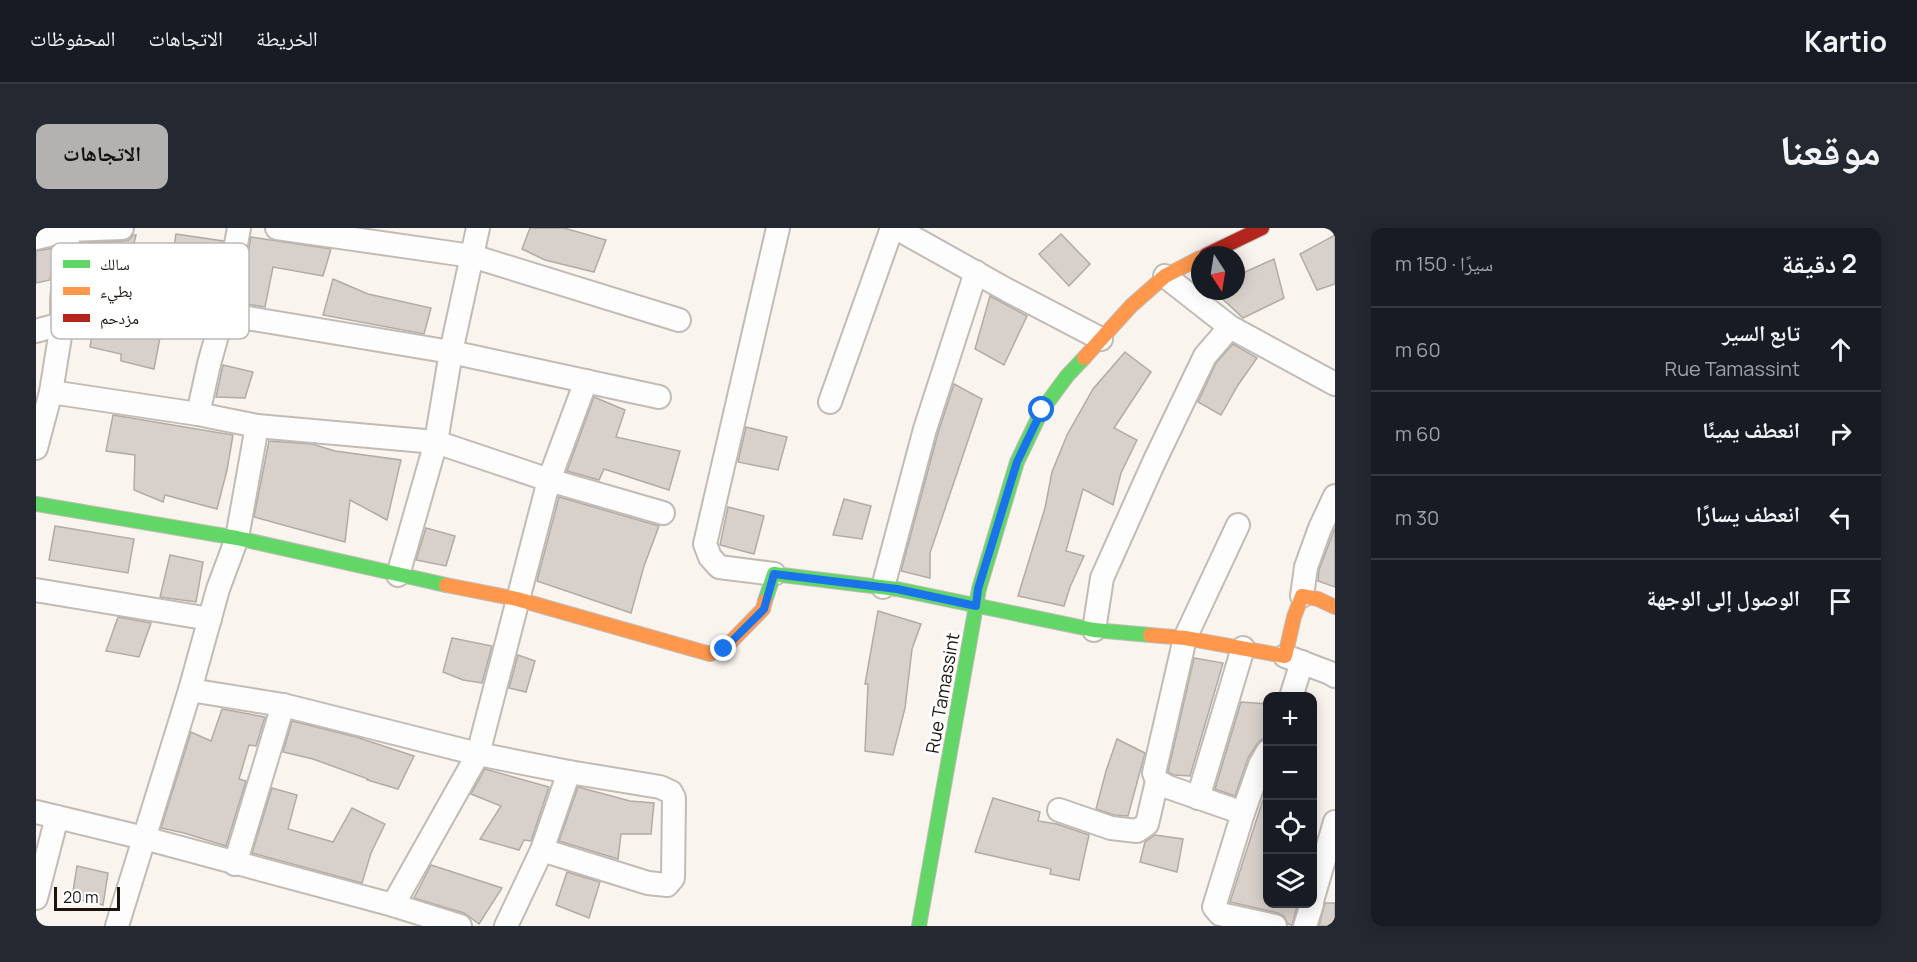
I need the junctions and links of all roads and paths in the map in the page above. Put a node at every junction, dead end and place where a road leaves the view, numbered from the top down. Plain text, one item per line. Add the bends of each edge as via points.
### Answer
1 (122, 228) edge
2 (239, 228) edge
3 (277, 228) edge
4 (478, 228) edge
5 (778, 228) edge
6 (894, 228) edge
7 (1262, 228) edge
8 (69, 229) edge
9 (36, 238) edge
10 (236, 243) edge
11 (1225, 246) edge
12 (472, 256) junction
13 (1191, 263) edge
14 (976, 272) junction
15 (1165, 276) junction
16 (249, 318) edge
17 (679, 320) dead end
18 (51, 327) edge
19 (1230, 327) junction
20 (36, 331) edge
21 (60, 339) edge
22 (216, 339) edge
23 (1101, 339) junction
24 (451, 352) junction
25 (586, 381) junction
26 (1335, 384) edge
27 (51, 392) junction
28 (659, 397) dead end
29 (830, 402) dead end
30 (198, 414) junction
31 (257, 426) junction
32 (436, 442) junction
33 (36, 448) edge
34 (549, 480) junction
35 (1335, 496) edge
36 (36, 504) edge
37 (663, 513) dead end
38 (1238, 525) dead end
39 (237, 538) junction
40 (774, 574) junction
41 (398, 575) junction
42 (883, 587) junction
43 (36, 590) edge
44 (1302, 596) junction
45 (517, 599) junction
46 (976, 606) junction
47 (1335, 607) edge
48 (210, 619) junction
49 (1094, 630) junction
50 (1185, 638) junction
51 (1243, 648) junction
52 (1293, 659) junction
53 (1335, 676) edge
54 (190, 690) junction
55 (1291, 692) edge
56 (283, 705) junction
57 (478, 754) junction
58 (1263, 760) edge
59 (569, 772) junction
60 (1157, 781) junction
61 (1198, 798) junction
62 (1059, 810) dead end
63 (1243, 813) junction
64 (46, 814) edge
65 (1335, 822) edge
66 (144, 838) junction
67 (542, 850) junction
68 (235, 864) junction
69 (1317, 885) edge
70 (36, 898) edge
71 (393, 905) junction
72 (1310, 908) edge
73 (117, 926) edge
74 (460, 926) edge
75 (506, 926) edge
76 (919, 926) edge
77 (1275, 926) edge
78 (1305, 926) edge

1 - 8 street
2 - 10 street
3 - 12 street
4 - 12 street
5 - 40 street via 705,544 719,567
6 - 14 street
6 - 29 street
7 - 11 street
8 - 9 street
12 - 17 street
12 - 24 street
13 - 15 street, Rue Tamassint
14 - 23 street
14 - 42 street via 925,429
15 - 19 street
15 - 23 street, Rue Tamassint
16 - 24 street
18 - 20 street
19 - 26 street
19 - 49 street via 1205,356 1154,462 1102,578
21 - 27 street
22 - 30 street
23 - 46 street, Rue Tamassint via 1042,410 1017,462
24 - 25 street
24 - 32 street
25 - 28 street
25 - 34 street
27 - 30 street
27 - 33 street
30 - 31 street
31 - 32 street
31 - 39 street
32 - 34 street
32 - 41 street
34 - 37 street
34 - 45 street
35 - 44 street via 1306,567
36 - 39 street
38 - 50 street
39 - 41 street
39 - 48 street
40 - 42 street
40 - 45 street via 764,609 724,649 710,654
41 - 45 street
42 - 46 street
43 - 48 street
44 - 47 street
44 - 52 street via 1294,617
45 - 57 street
46 - 49 street
46 - 76 street, Rue Tamassint
48 - 54 street
49 - 50 street
50 - 51 street
50 - 60 street via 1154,773
51 - 52 street
51 - 61 street
52 - 53 street
52 - 55 street
54 - 56 street
54 - 66 street
56 - 57 street
56 - 68 street
57 - 59 street
57 - 71 street
58 - 63 street
59 - 67 street
59 - 67 street via 670,792 674,798 673,878 667,885 648,883
60 - 61 street
60 - 62 street via 1147,824 1137,831 1111,828
61 - 63 street
63 - 77 street via 1214,907 1220,914
64 - 66 street
64 - 70 street
65 - 69 street
66 - 68 street
66 - 73 street
67 - 75 street
68 - 71 street
71 - 74 street
72 - 78 street

